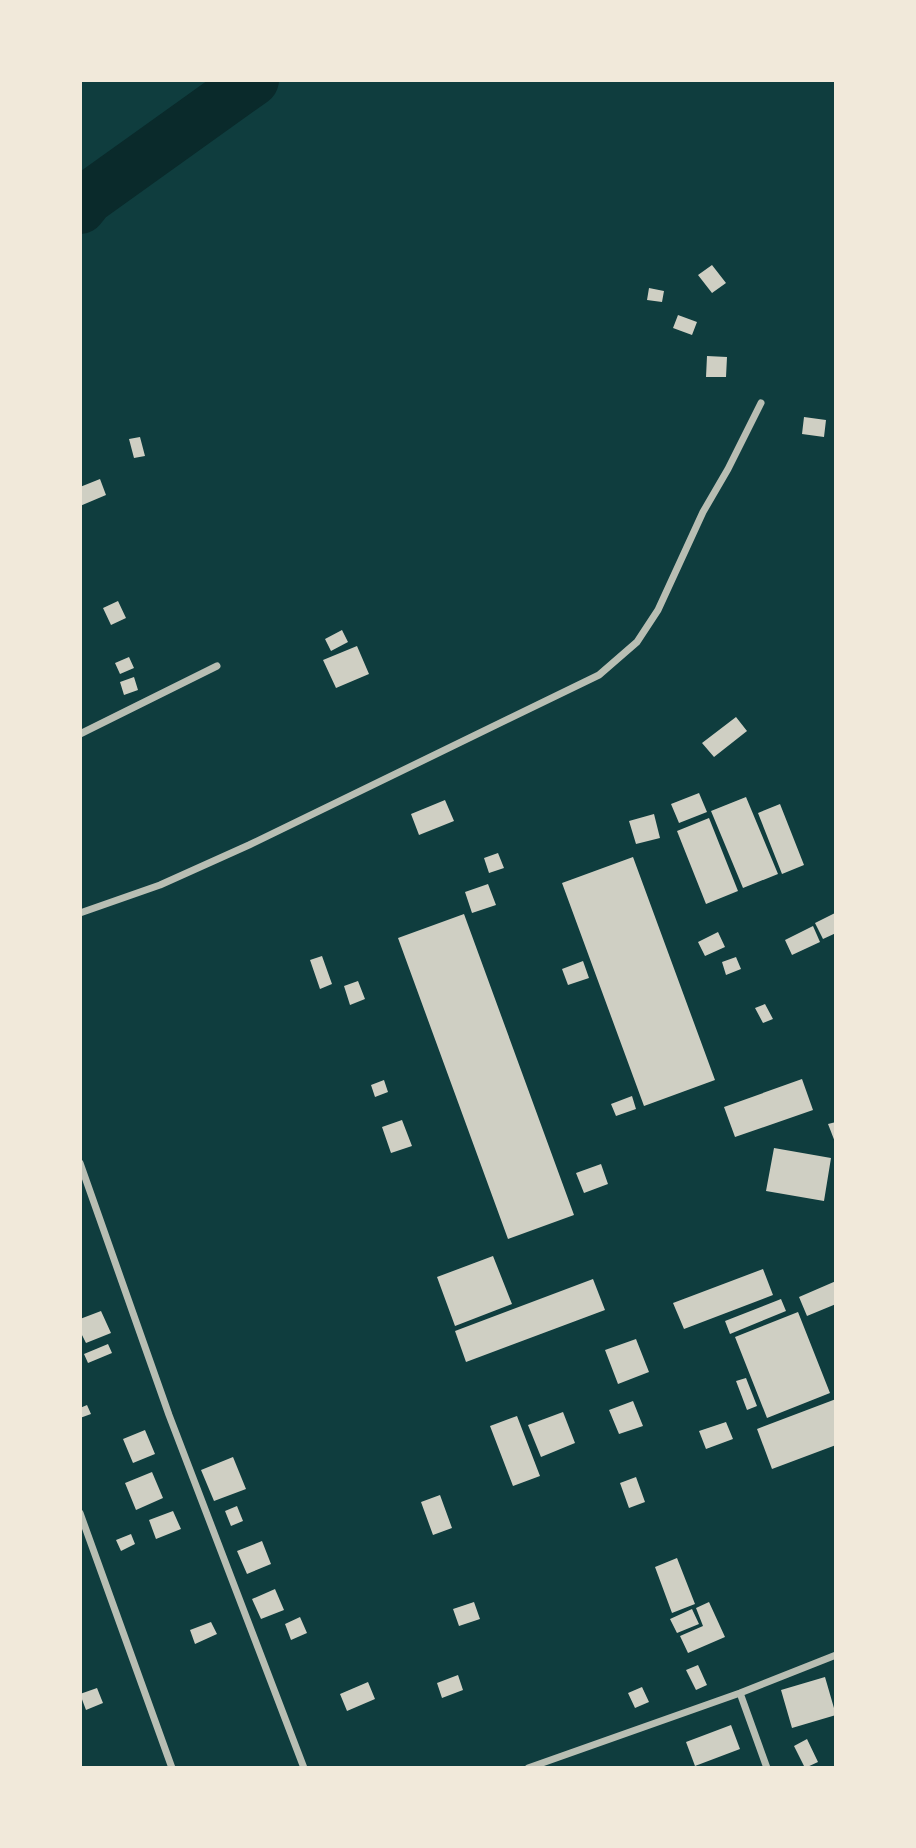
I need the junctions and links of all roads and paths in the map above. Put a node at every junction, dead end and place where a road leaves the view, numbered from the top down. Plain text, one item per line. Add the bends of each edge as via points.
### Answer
1 (761, 403) dead end
2 (217, 666) dead end
3 (80, 734) edge
4 (80, 913) edge
5 (80, 1163) edge
6 (80, 1513) edge
7 (835, 1655) edge
8 (740, 1693) junction
9 (172, 1768) edge
10 (304, 1768) edge
11 (528, 1768) edge
12 (767, 1768) edge

1 - 4 street via 658,610 637,642 599,675 249,845
2 - 3 street
5 - 10 street via 169,1415
6 - 9 street
7 - 8 street
8 - 11 street
8 - 12 street

